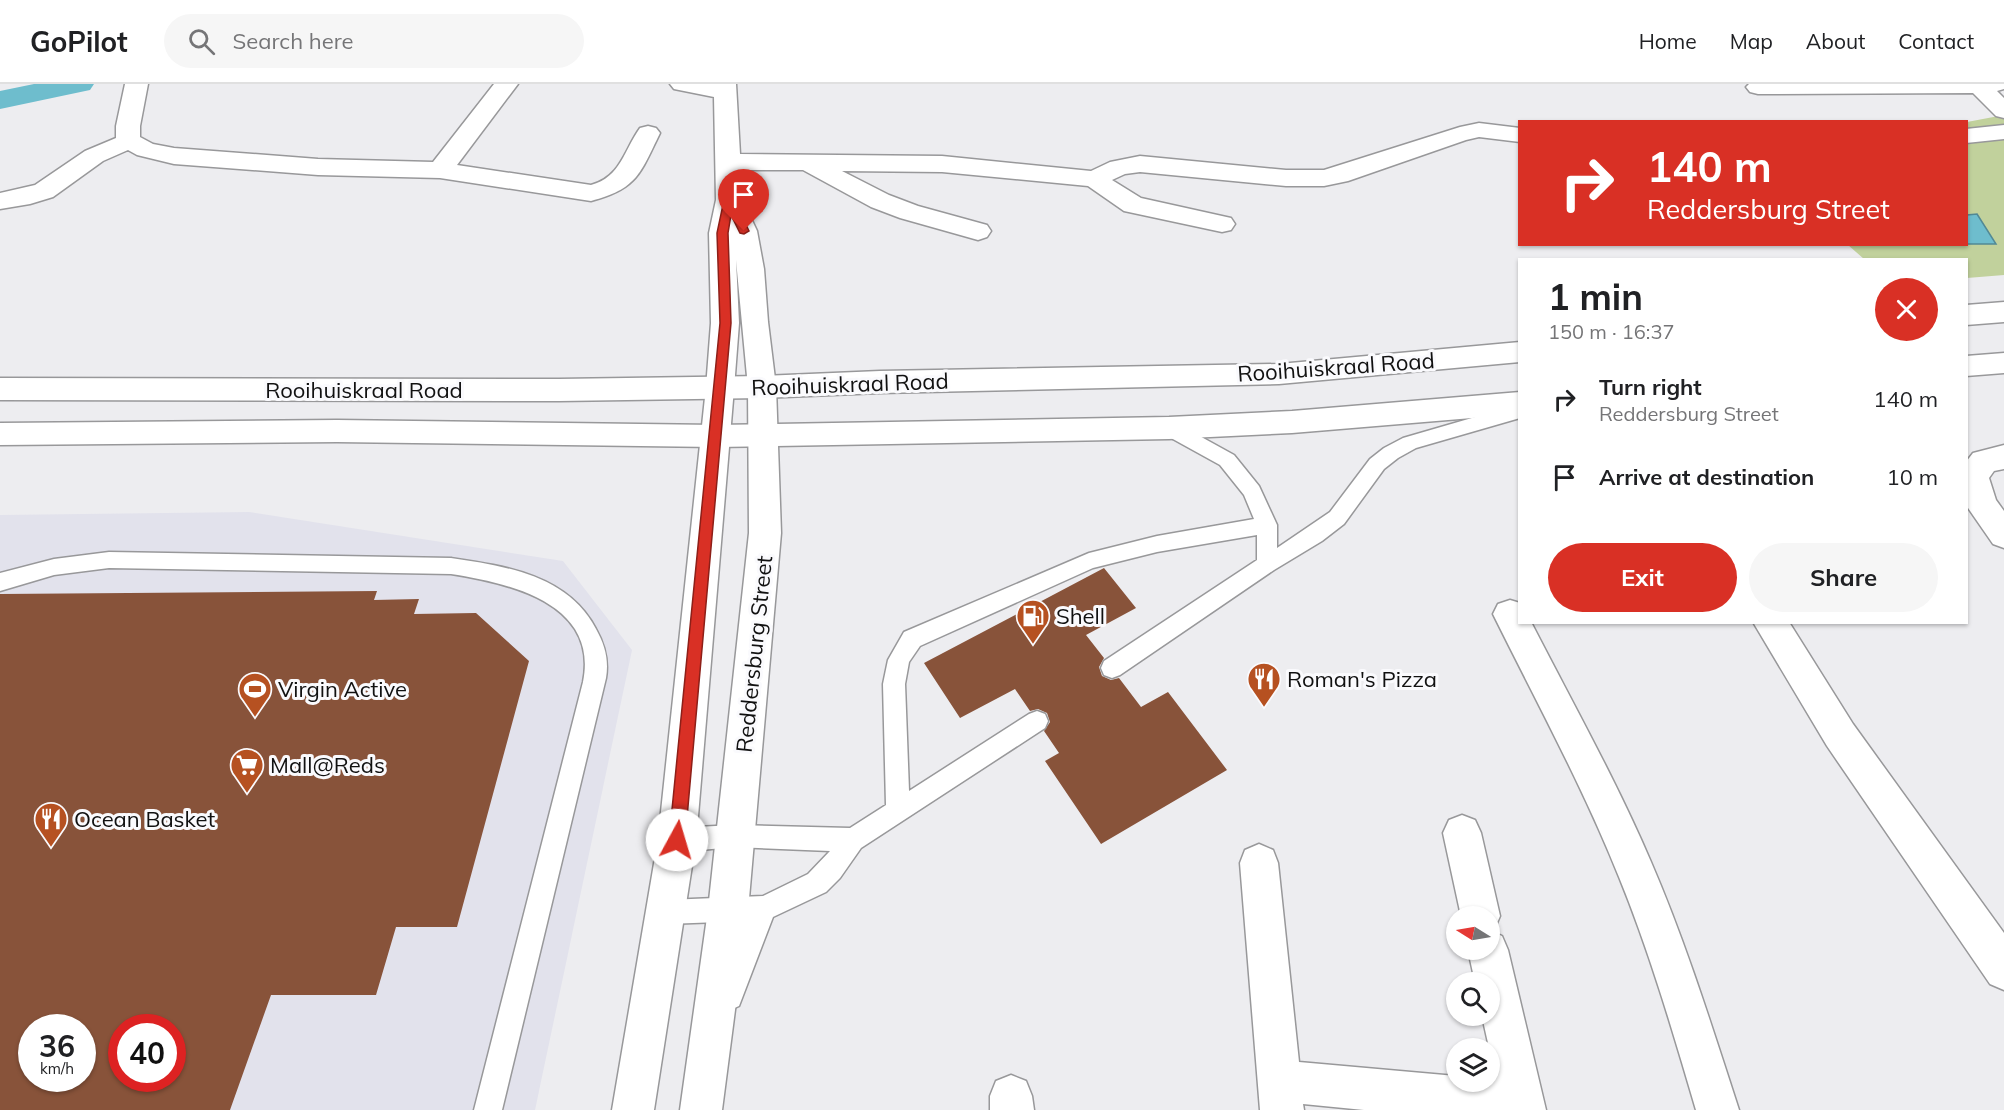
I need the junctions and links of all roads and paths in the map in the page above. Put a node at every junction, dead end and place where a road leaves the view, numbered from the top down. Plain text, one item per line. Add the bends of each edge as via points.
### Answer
1 (506, 84) edge
2 (682, 84) edge
3 (1985, 85) edge
4 (1758, 87) dead end
5 (137, 88) edge
6 (725, 88) edge
7 (2004, 111) edge
8 (2004, 132) edge
9 (648, 133) dead end
10 (1518, 135) edge
11 (1968, 136) edge
12 (129, 141) junction
13 (730, 162) junction
14 (805, 162) junction
15 (440, 170) junction
16 (1094, 179) junction
17 (729, 200) junction
18 (0, 201) edge
19 (1222, 224) dead end
20 (978, 231) dead end
21 (2004, 312) edge
22 (1968, 315) edge
23 (1518, 352) edge
24 (2004, 363) edge
25 (1968, 366) edge
26 (762, 387) junction
27 (720, 388) junction
28 (0, 389) edge
29 (1518, 403) edge
30 (1518, 412) edge
31 (1169, 428) junction
32 (0, 434) edge
33 (764, 434) junction
34 (716, 436) junction
35 (2004, 457) edge
36 (1267, 525) junction
37 (2004, 535) edge
38 (1267, 564) junction
39 (0, 582) edge
40 (1510, 614) dead end
41 (1771, 624) edge
42 (1112, 668) dead end
43 (1037, 721) dead end
44 (898, 810) junction
45 (1462, 833) dead end
46 (735, 836) junction
47 (677, 840) junction
48 (853, 840) junction
49 (1259, 862) dead end
50 (1478, 906) edge
51 (747, 909) junction
52 (667, 912) junction
53 (1490, 960) edge
54 (2004, 970) edge
55 (1280, 1095) edge
56 (1523, 1107) edge
57 (488, 1110) edge
58 (633, 1110) edge
59 (701, 1110) edge
60 (1719, 1110) edge

1 - 15 street
2 - 6 street
3 - 4 street
3 - 7 street
5 - 12 street via 126,129
6 - 13 street, Reddersburg Street
8 - 11 street
9 - 15 street via 625,179 605,190 580,192
10 - 16 street via 1479,130 1460,134 1340,176 1324,178 1140,164 1119,167
12 - 15 street via 146,150 174,156 318,167
12 - 18 street via 94,156 44,191
13 - 14 street
13 - 17 street, Reddersburg Street
14 - 16 street via 942,164
14 - 20 street via 880,201
16 - 19 street via 1133,204
17 - 26 street, Reddersburg Street via 744,231 751,269
17 - 27 street, Reddersburg Street via 722,233 725,323
21 - 22 street
23 - 26 street, Rooihuiskraal Road via 1279,374
24 - 25 street
26 - 27 street, Rooihuiskraal Road
26 - 33 street, Reddersburg Street
27 - 28 street, Rooihuiskraal Road
27 - 34 street, Reddersburg Street
29 - 31 street, Rooihuiskraal Road
30 - 38 lane via 1410,443 1391,453 1377,464 1337,518
31 - 33 street, Rooihuiskraal Road
31 - 36 lane via 1227,460 1252,492
32 - 34 street, Rooihuiskraal Road via 337,431
33 - 34 street, Rooihuiskraal Road
33 - 46 street, Reddersburg Street via 765,533
34 - 47 street, Reddersburg Street
35 - 37 street via 1984,461 1973,476 1982,506
36 - 38 lane
36 - 44 lane via 1157,544 1089,561 912,639 899,660 894,684
38 - 42 lane
39 - 57 lane via 54,567 109,560 451,566 502,574 544,589 570,608 589,632 597,662 592,694
40 - 60 street via 1637,874
41 - 54 street via 1840,735
43 - 44 lane
44 - 48 lane
45 - 50 street
46 - 47 lane
46 - 48 lane
46 - 51 street, Reddersburg Street
47 - 52 street, Reddersburg Street
48 - 51 lane via 817,883
49 - 55 street
51 - 52 lane
51 - 59 street, Reddersburg Street via 710,1049
52 - 58 street, Reddersburg Street
53 - 56 street
55 - 56 street

